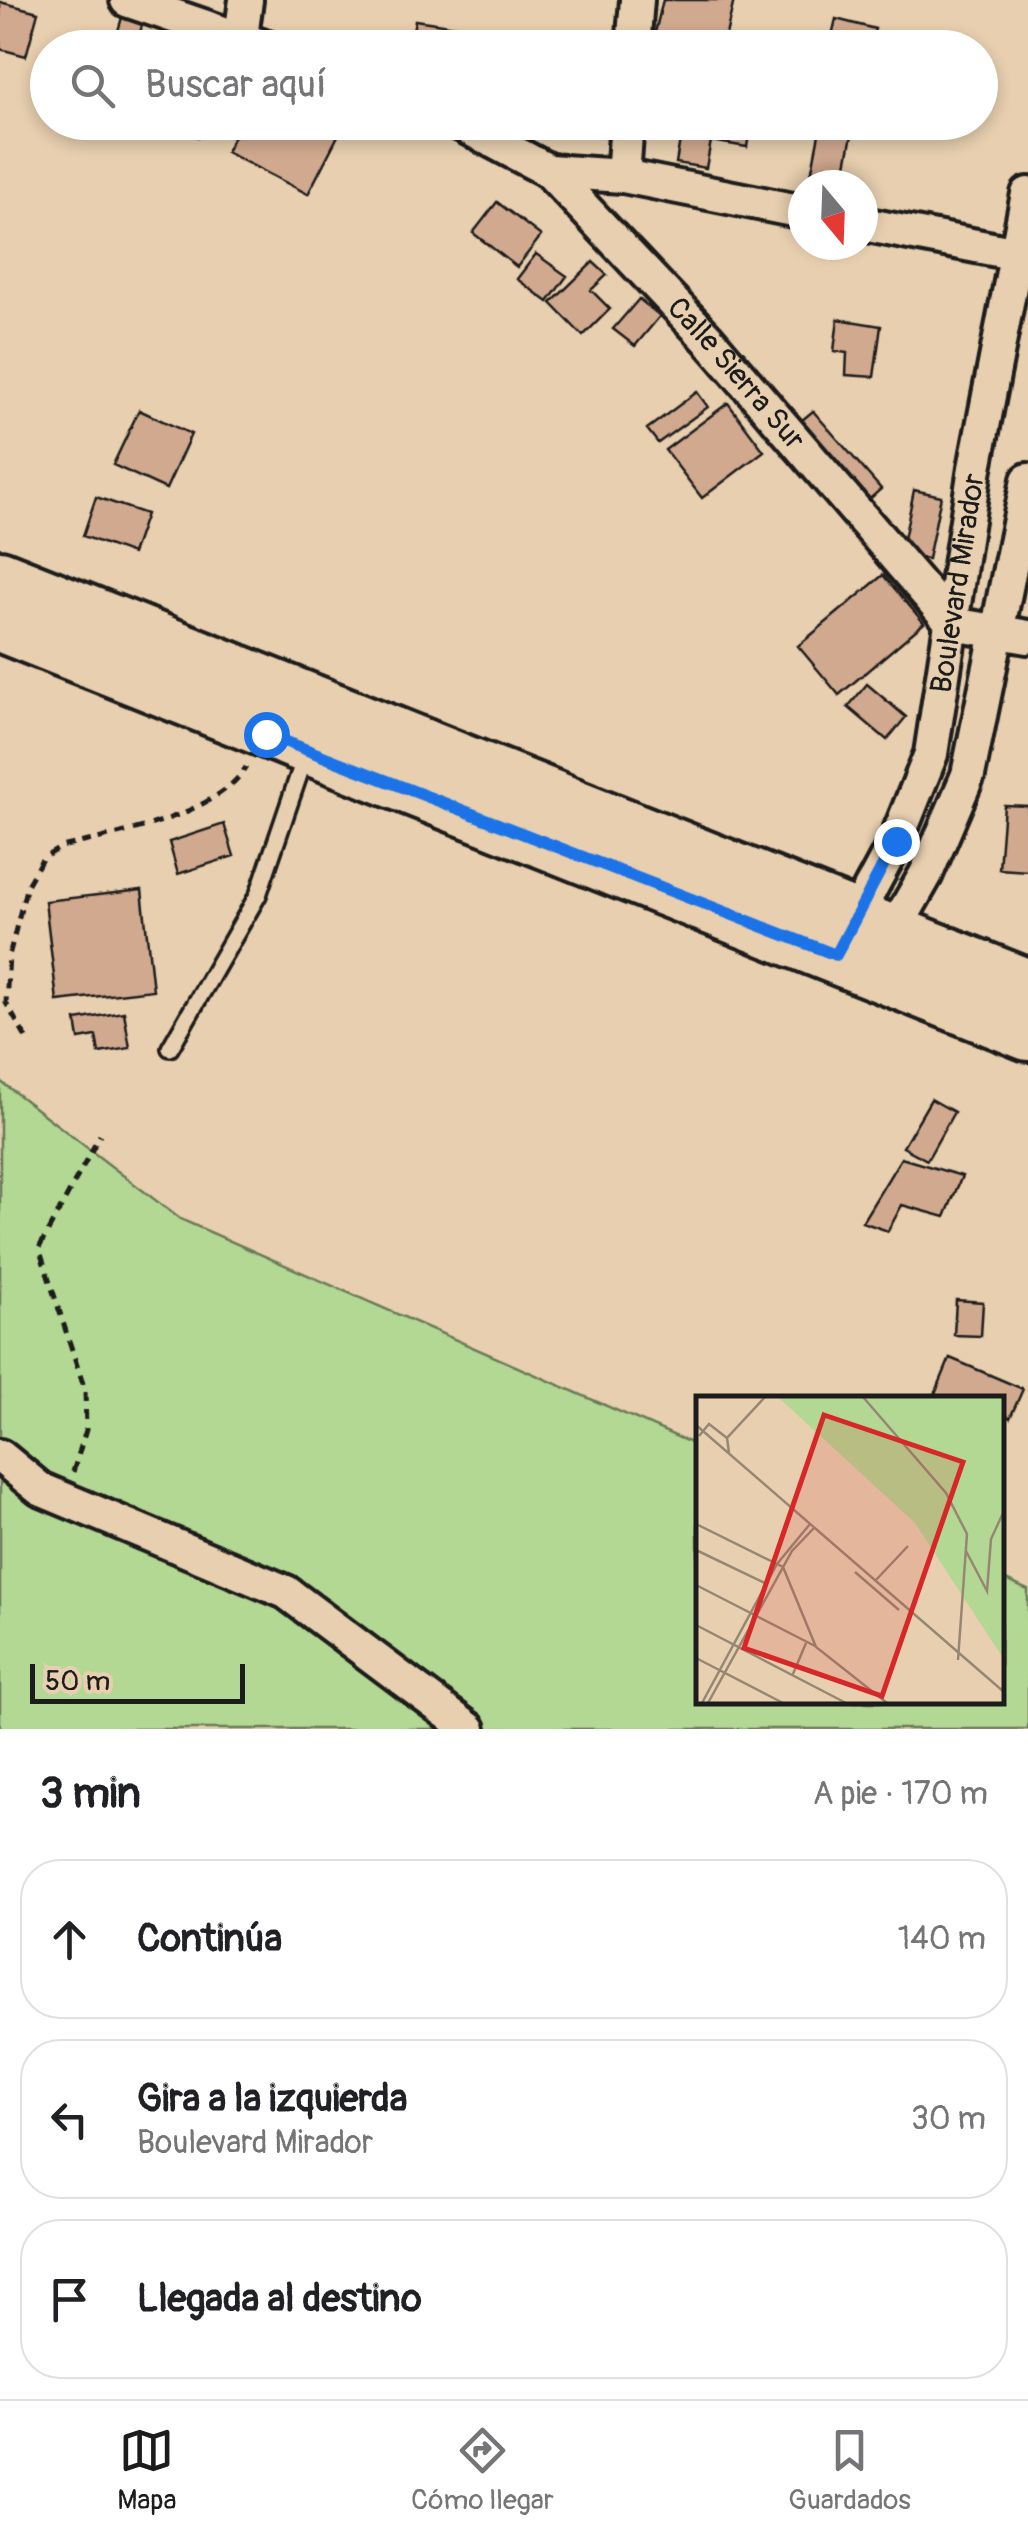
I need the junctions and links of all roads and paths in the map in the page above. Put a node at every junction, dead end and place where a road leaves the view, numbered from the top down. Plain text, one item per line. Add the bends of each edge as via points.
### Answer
1 (127, 0) edge
2 (246, 0) edge
3 (637, 0) edge
4 (218, 30) edge
5 (252, 30) edge
6 (634, 30) edge
7 (490, 140) edge
8 (626, 140) edge
9 (549, 172) junction
10 (623, 176) junction
11 (1028, 194) edge
12 (788, 209) edge
13 (878, 227) edge
14 (1022, 255) edge
15 (975, 468) junction
16 (1028, 478) edge
17 (0, 576) edge
18 (953, 624) junction
19 (0, 626) edge
20 (1014, 635) edge
21 (303, 728) junction
22 (864, 944) junction
23 (1028, 985) edge
24 (1028, 1035) edge
25 (26, 1038) dead end
26 (170, 1048) dead end
27 (100, 1135) dead end
28 (0, 1456) edge
29 (40, 1489) junction
30 (469, 1729) edge

1 - 4 street
2 - 5 street
3 - 6 street
7 - 9 street, Calle Sierra Sur
8 - 10 street
9 - 10 street
9 - 18 street, Calle Sierra Sur via 708,339
10 - 12 street
11 - 14 street, Boulevard Mirador
13 - 14 street
14 - 15 street, Boulevard Mirador
15 - 16 street
15 - 18 street, Boulevard Mirador
16 - 20 street, Boulevard Mirador
17 - 21 main road
18 - 20 street
18 - 22 street, Boulevard Mirador via 931,754
19 - 21 main road
20 - 22 street, Boulevard Mirador via 968,775 926,874
21 - 22 main road
21 - 25 path via 195,808 61,847 42,859 9,956 6,1002
21 - 26 lane via 258,895
22 - 23 main road
22 - 24 main road
27 - 29 path via 39,1248 86,1390 86,1430 68,1486
28 - 29 street
29 - 30 street via 286,1592

